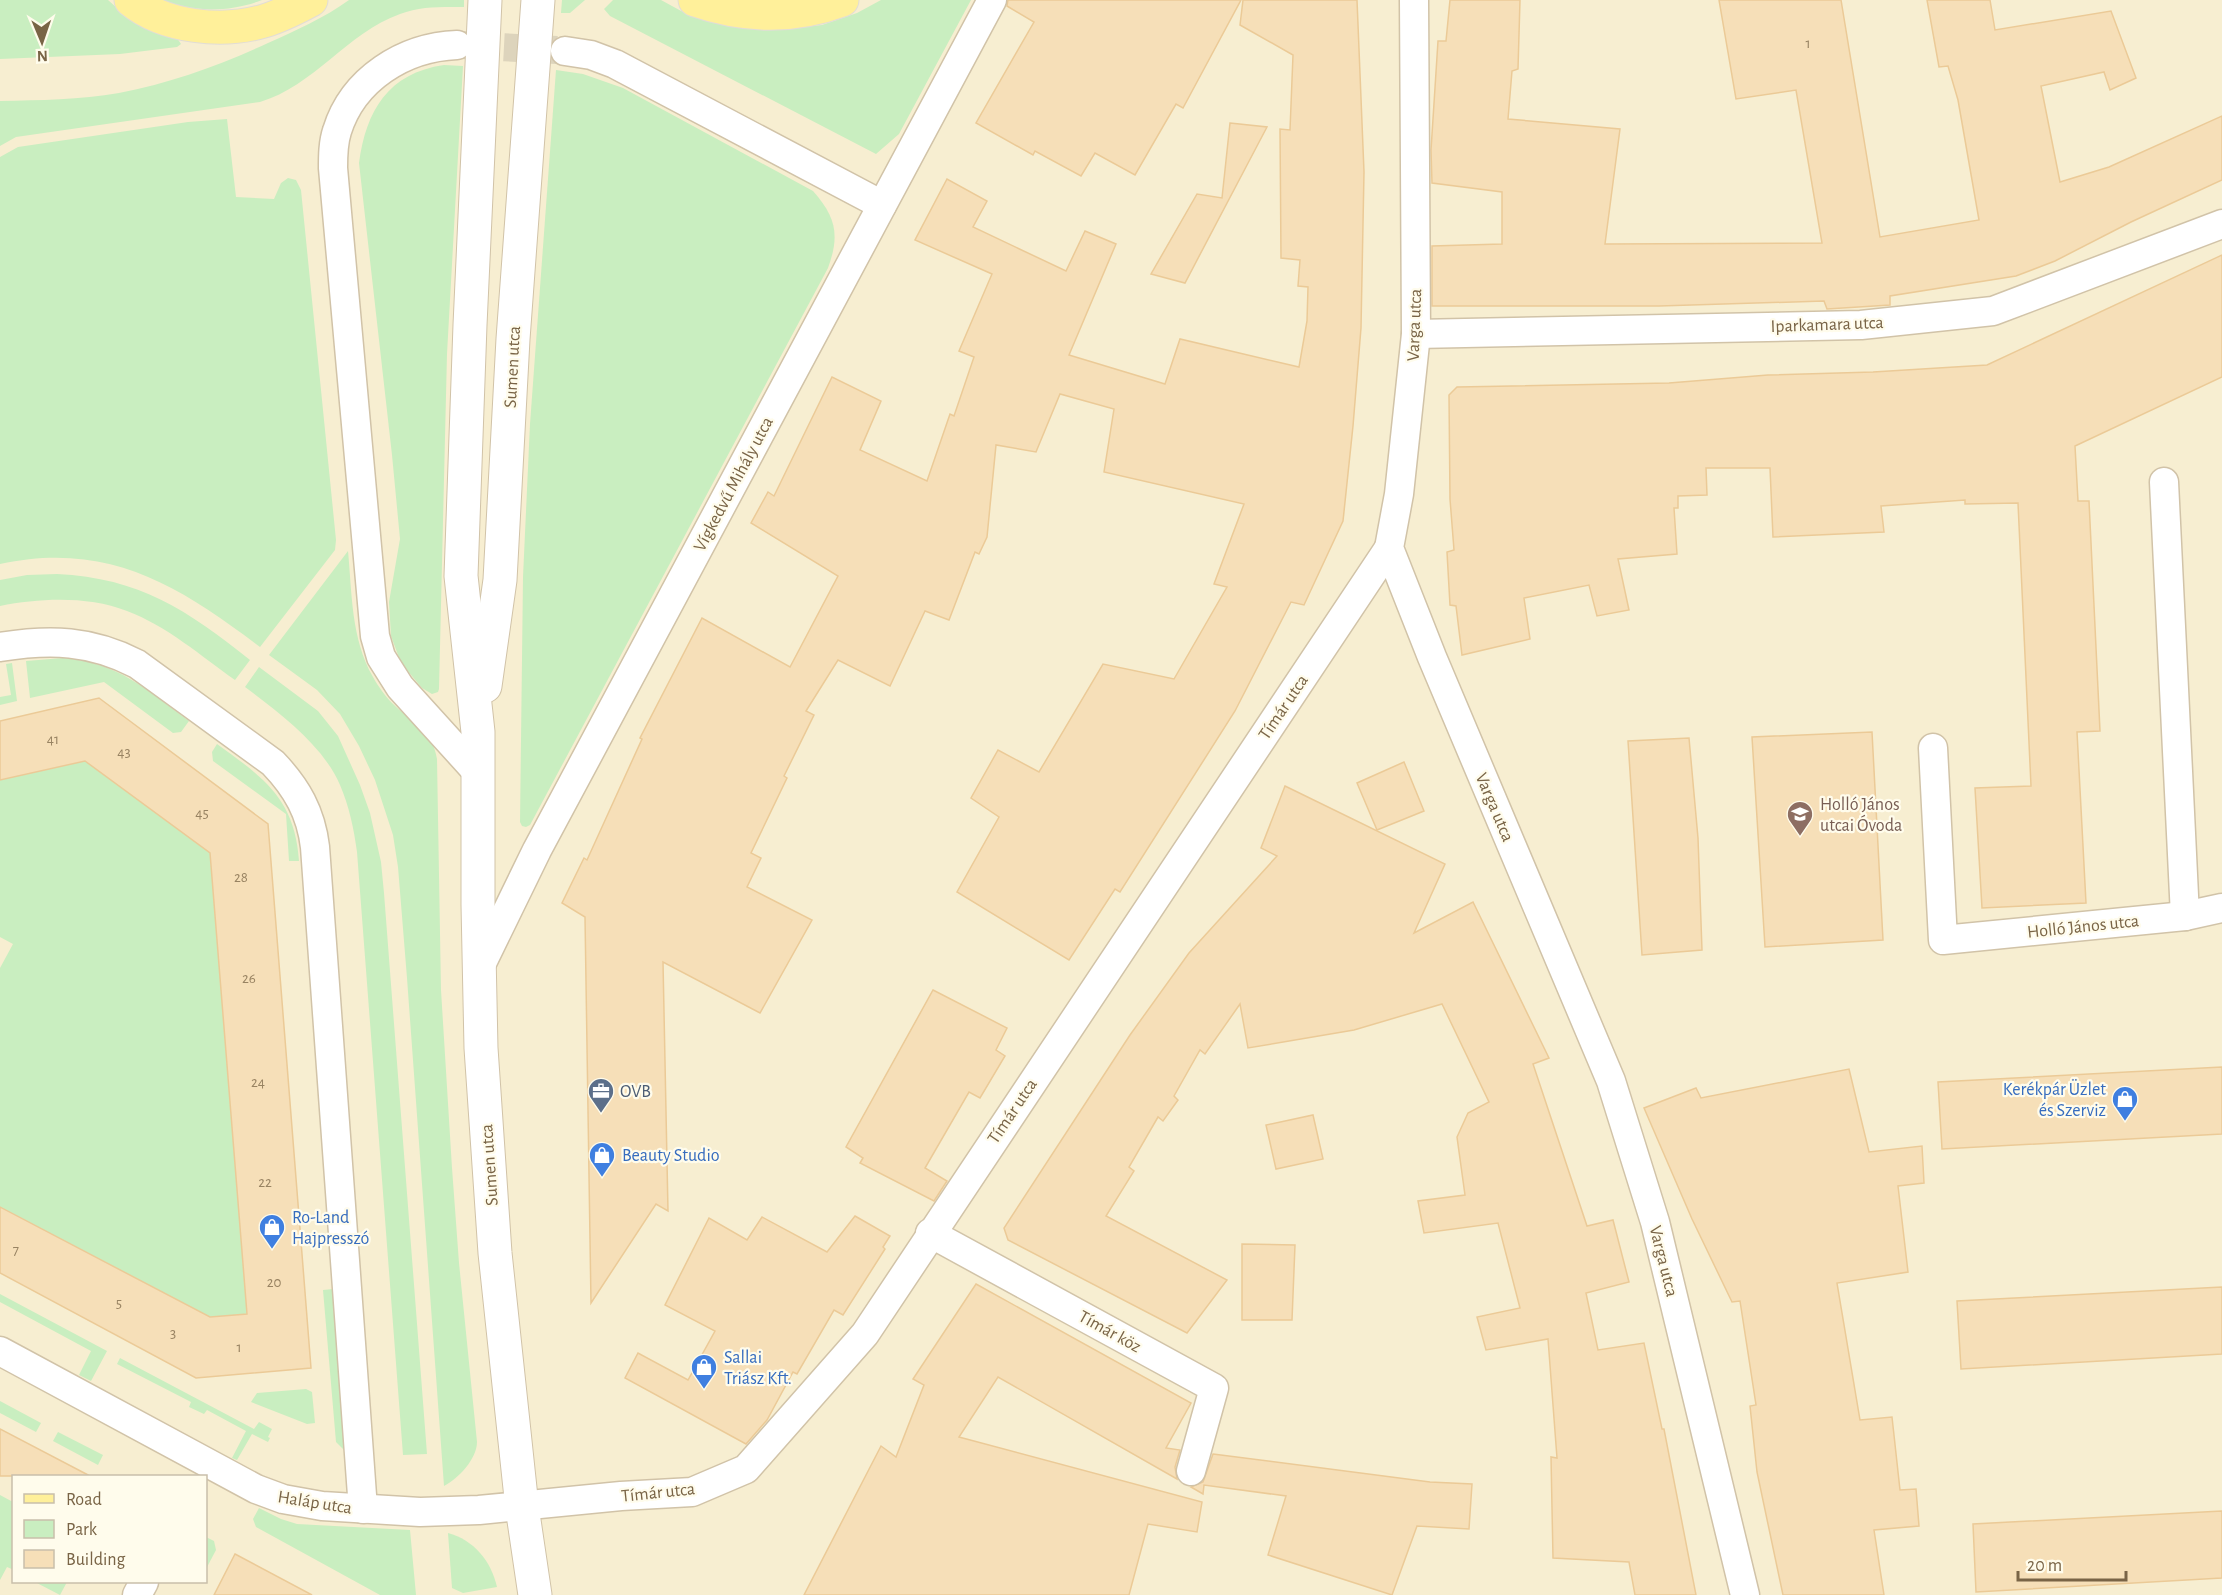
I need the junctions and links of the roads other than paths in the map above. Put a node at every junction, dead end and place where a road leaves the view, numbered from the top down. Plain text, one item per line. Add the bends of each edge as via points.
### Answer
1 (131, 0) edge
2 (311, 0) edge
3 (485, 0) edge
4 (538, 0) edge
5 (696, 0) edge
6 (842, 0) edge
7 (992, 0) edge
8 (1414, 0) edge
9 (457, 45) tunnel mouth
10 (565, 51) tunnel mouth
11 (882, 206) junction
12 (2222, 224) edge
13 (1416, 334) junction
14 (2164, 482) dead end
15 (1389, 548) junction
16 (0, 647) edge
17 (478, 732) junction
18 (1933, 748) dead end
19 (478, 773) junction
20 (2222, 908) edge
21 (2185, 916) junction
22 (478, 972) junction
23 (930, 1233) junction
24 (0, 1351) edge
25 (204, 1470) edge
26 (1191, 1471) dead end
27 (522, 1507) junction
28 (363, 1509) junction
29 (535, 1595) edge
30 (1745, 1595) edge

1 - 2 main road via 182,23 223,27 262,22
3 - 17 street, Sumen utca via 461,576
4 - 17 street, Sumen utca via 500,580
5 - 6 main road via 739,11 775,14
7 - 11 street, Vígkedvű Mihály utca
8 - 13 street, Varga utca
9 - 19 street via 439,45 407,55 367,83 342,119 334,144 333,168 375,636 381,657 400,687
10 - 11 street via 615,64
11 - 22 street, Vígkedvű Mihály utca via 537,849
12 - 13 street, Iparkamara utca via 1994,311 1861,325
13 - 15 street, Varga utca via 1399,494
14 - 21 street
15 - 23 street, Tímár utca
15 - 30 street, Varga utca via 1611,1081 1655,1222
16 - 28 street via 70,643 118,653 273,763 290,782 308,813 315,846
17 - 19 street, Sumen utca
18 - 21 street, Holló János utca via 1943,940
19 - 22 street, Sumen utca
20 - 21 street, Holló János utca
22 - 27 street, Sumen utca via 495,1253
23 - 26 street, Tímár köz via 1214,1388
23 - 27 street, Tímár utca via 865,1334 746,1469 692,1492
24 - 25 street, Haláp utca via 176,1444
25 - 28 street, Haláp utca via 309,1505
27 - 28 street, Haláp utca via 420,1512
27 - 29 street, Sumen utca

